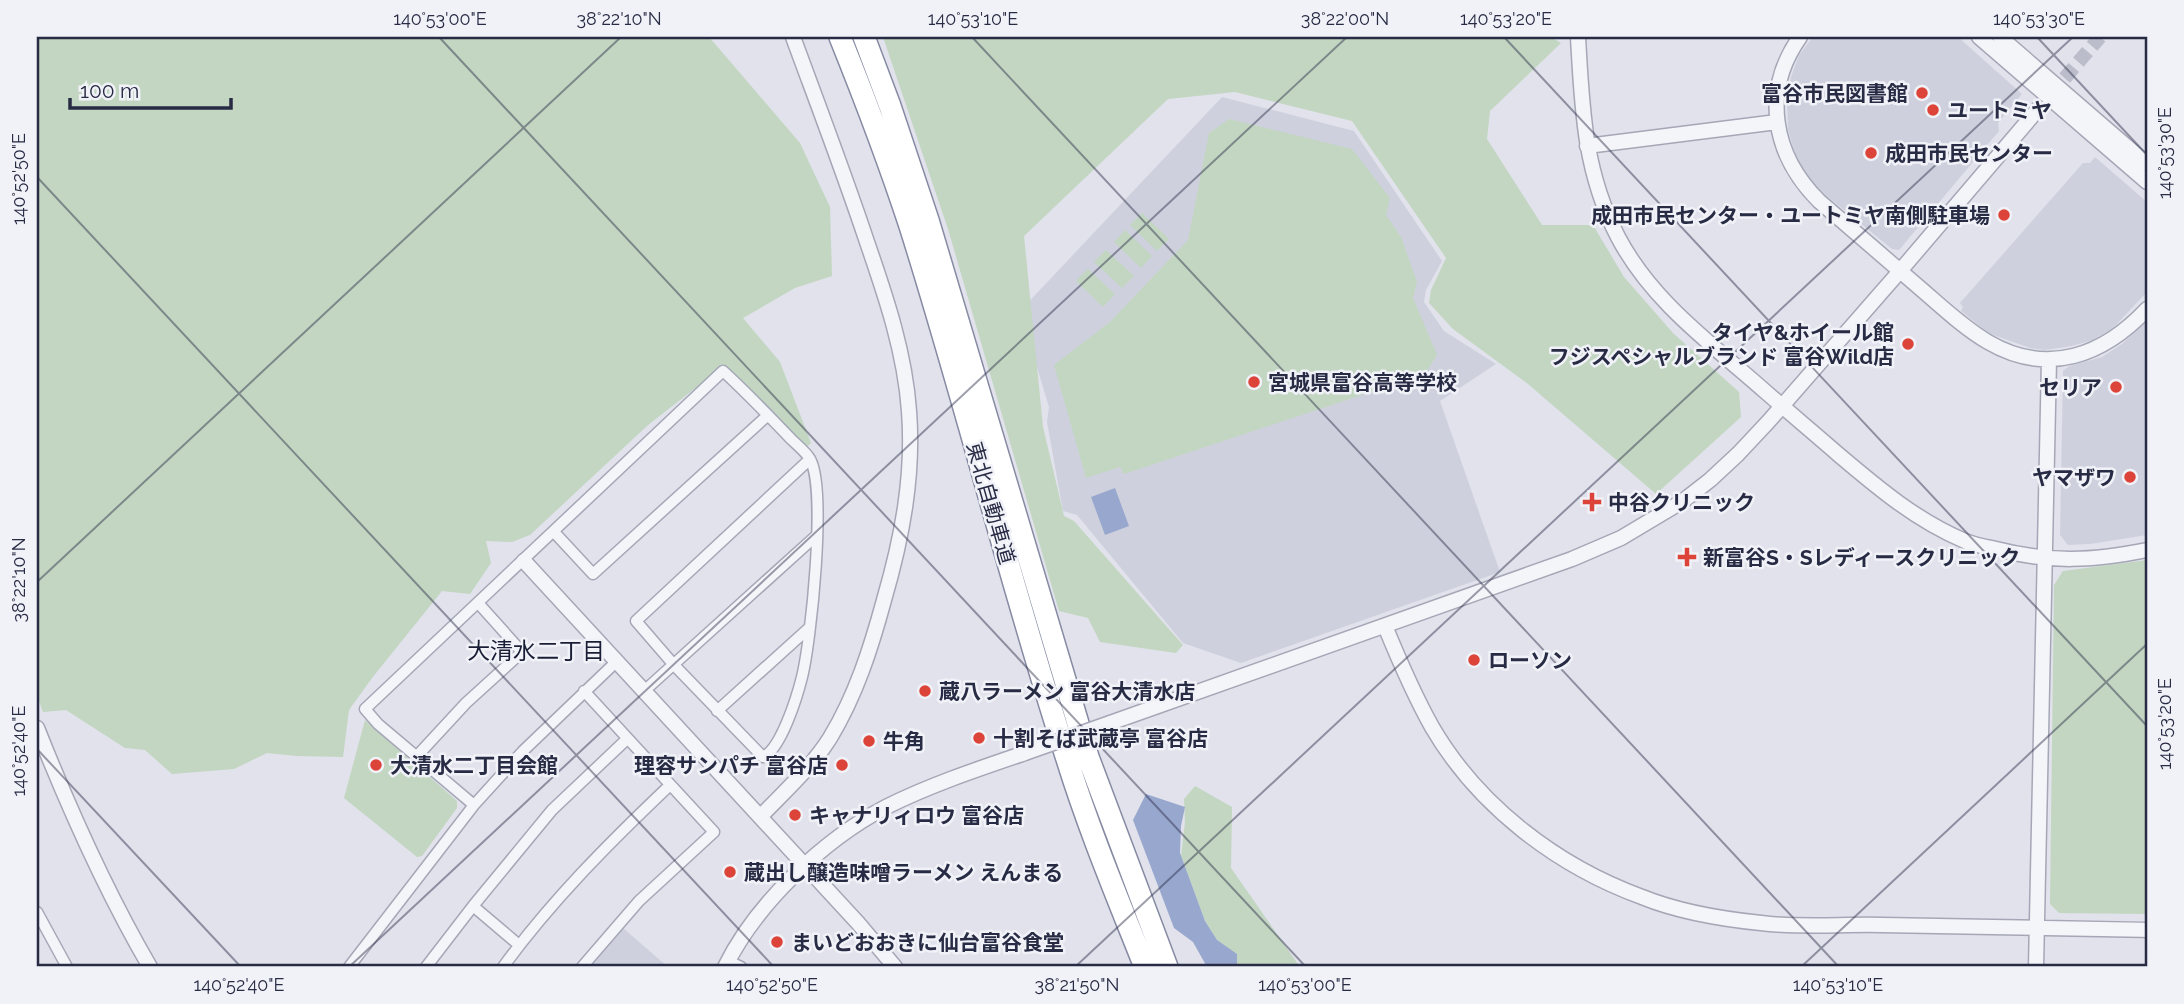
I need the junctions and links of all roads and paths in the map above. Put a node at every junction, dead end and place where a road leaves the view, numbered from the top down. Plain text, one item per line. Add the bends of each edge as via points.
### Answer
1 (793, 37) edge
2 (841, 37) edge
3 (864, 37) edge
4 (1578, 37) edge
5 (1800, 37) edge
6 (1979, 37) edge
7 (2000, 37) edge
8 (2039, 108) tunnel mouth
9 (1777, 122) junction
10 (1587, 146) junction
11 (2147, 164) edge
12 (2147, 182) edge
13 (1900, 271) junction
14 (2147, 309) edge
15 (2049, 360) junction
16 (1782, 407) junction
17 (768, 415) junction
18 (810, 459) junction
19 (554, 532) junction
20 (817, 534) junction
21 (2147, 550) edge
22 (2044, 558) junction
23 (524, 561) junction
24 (479, 604) junction
25 (1385, 626) junction
26 (809, 628) junction
27 (616, 662) junction
28 (674, 665) junction
29 (584, 691) junction
30 (643, 692) junction
31 (718, 711) junction
32 (37, 728) edge
33 (627, 739) junction
34 (417, 756) junction
35 (670, 785) junction
36 (474, 805) junction
37 (760, 817) junction
38 (805, 866) junction
39 (473, 906) junction
40 (37, 912) edge
41 (2038, 928) junction
42 (2147, 930) edge
43 (519, 945) junction
44 (731, 965) edge
45 (67, 967) edge
46 (149, 967) edge
47 (349, 967) edge
48 (426, 967) edge
49 (503, 967) edge
50 (582, 967) edge
51 (895, 967) edge
52 (1145, 967) edge
53 (1167, 967) edge
54 (2036, 967) edge

1 - 37 street via 890,309 905,375 909,453 899,549 859,681 829,739
2 - 52 highway, 東北自動車道 via 909,223 1068,762
3 - 53 highway, 東北自動車道 via 928,220 1088,757
4 - 10 street
5 - 9 street via 1778,88
6 - 12 street
7 - 11 street
8 - 13 street
9 - 10 street
9 - 13 street via 1789,163 1809,191
10 - 16 street via 1605,209 1635,265 1685,323
13 - 15 street via 1988,342
13 - 16 street
14 - 15 street via 2113,340 2091,351
15 - 22 street
16 - 22 street via 1913,514 1966,542
16 - 25 street via 1710,480 1621,538
17 - 18 street
17 - 19 street via 593,574
17 - 19 street via 723,371
18 - 20 street via 817,494
18 - 28 street via 636,621
19 - 23 street
20 - 26 street
20 - 28 street
21 - 22 street via 2109,558
22 - 41 street
23 - 24 street
23 - 27 street
24 - 34 street via 522,652
24 - 34 street via 365,709
25 - 38 street, bridge via 951,779 884,808
25 - 41 street via 1432,727 1456,761 1504,814 1581,870 1643,898 1763,924
26 - 31 street
26 - 31 street via 802,676 769,754 763,757
27 - 29 street
27 - 30 street
28 - 30 street
28 - 31 street
29 - 33 street
29 - 36 street
30 - 37 street
32 - 46 street via 98,874
33 - 35 street
33 - 39 street via 552,810
34 - 36 street
35 - 43 street via 590,862
35 - 50 street via 714,832 639,901
36 - 47 street
37 - 38 street
38 - 44 street via 752,924
38 - 51 street
39 - 43 street
39 - 48 street
40 - 45 street
41 - 42 street
41 - 54 street
43 - 49 street

